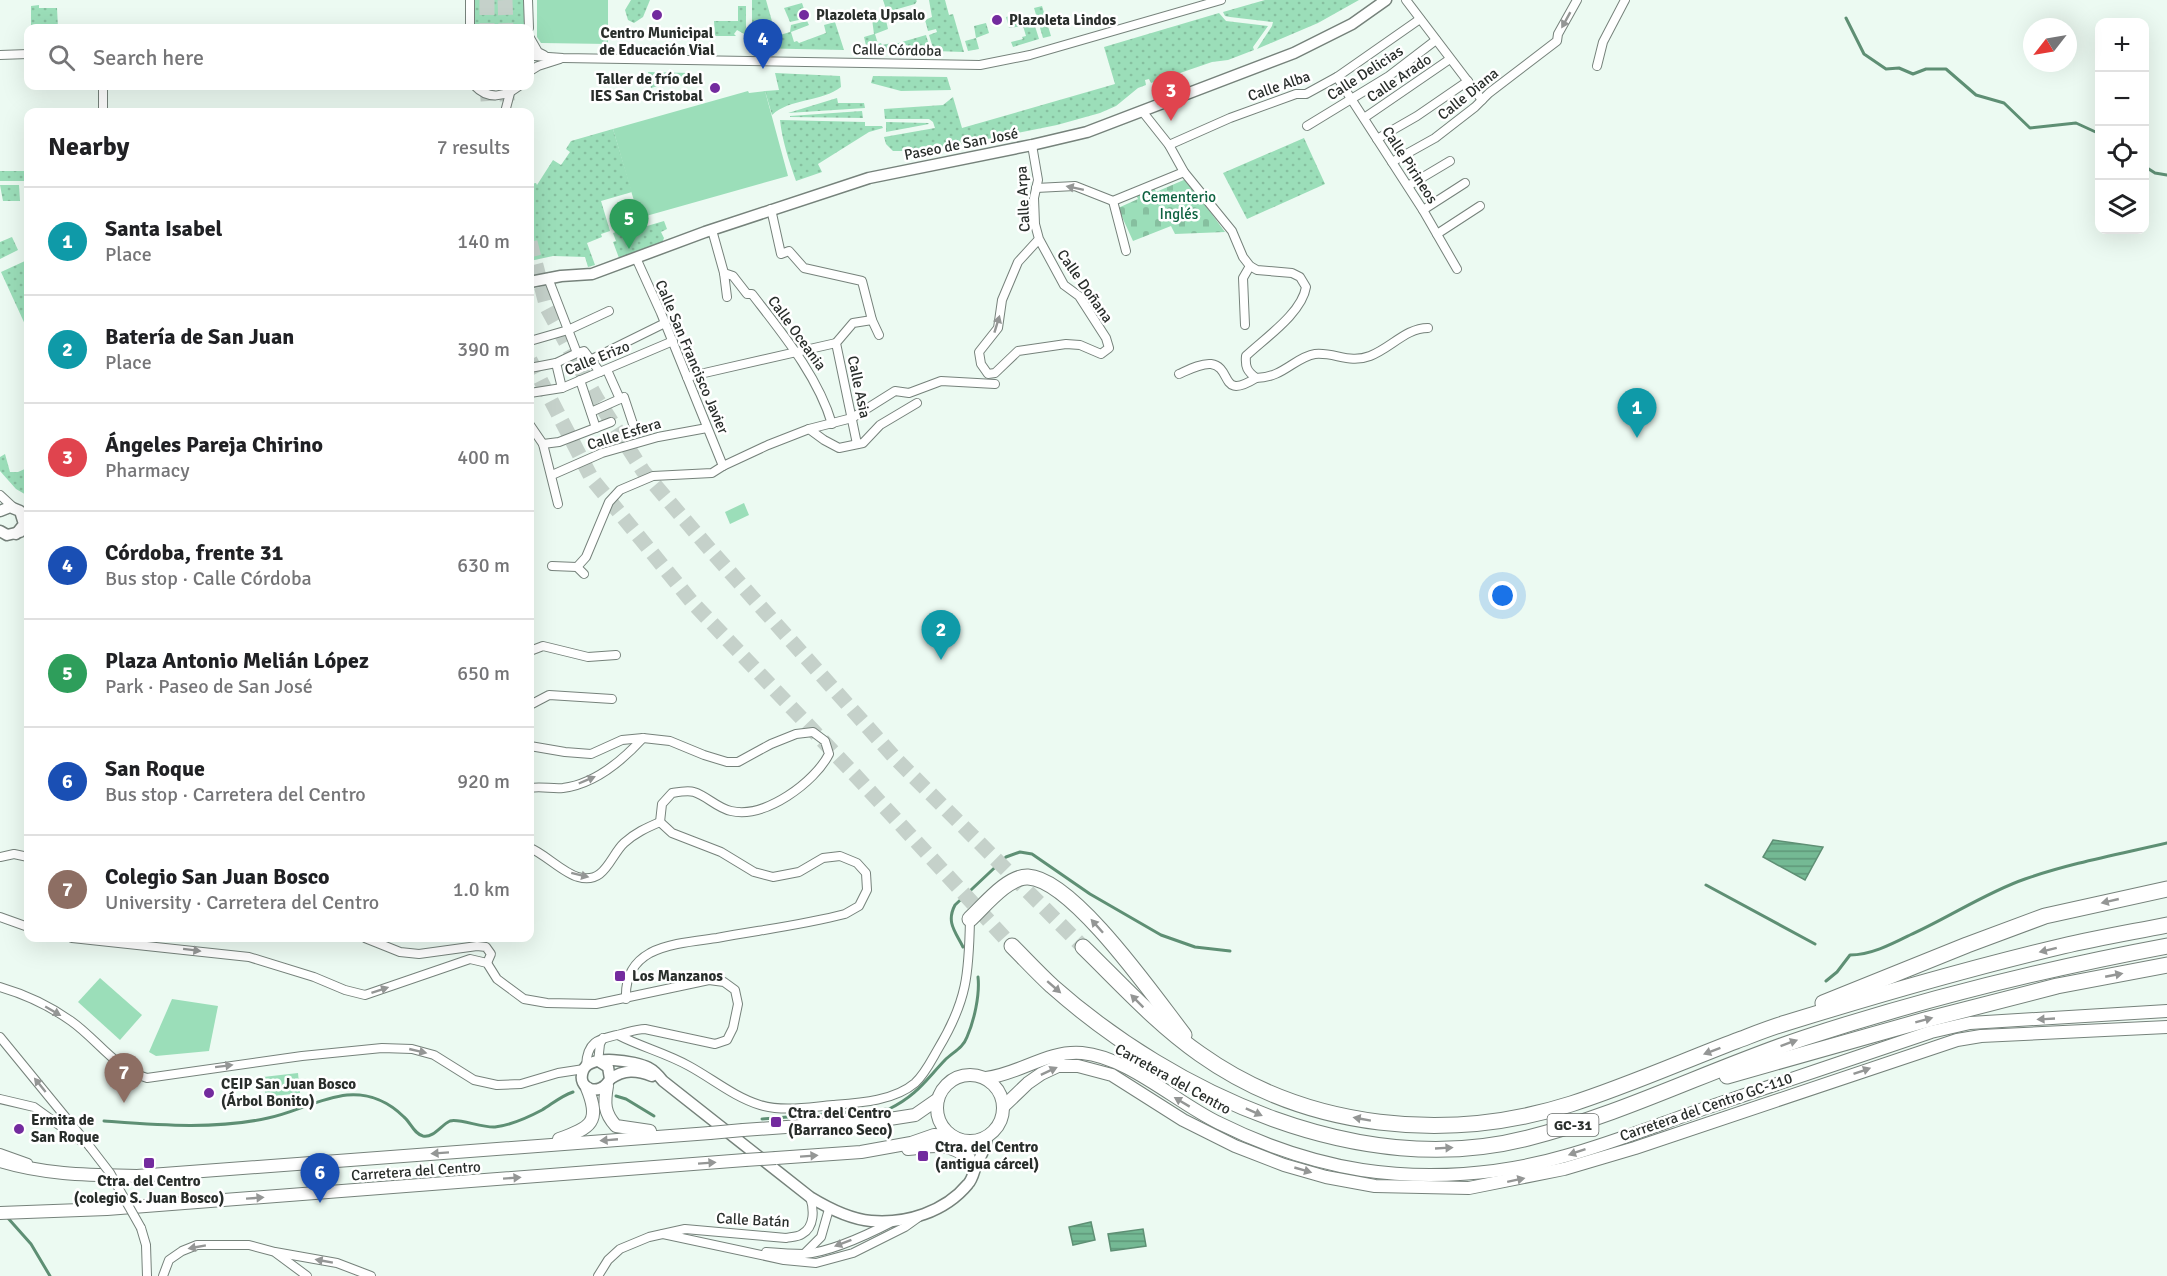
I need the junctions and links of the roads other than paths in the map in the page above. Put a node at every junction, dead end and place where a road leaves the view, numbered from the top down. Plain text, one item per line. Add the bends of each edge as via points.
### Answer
1 (470, 0) edge
2 (528, 0) edge
3 (1221, 0) edge
4 (1386, 0) edge
5 (1406, 0) edge
6 (1577, 0) edge
7 (1625, 0) edge
8 (1420, 19) junction
9 (470, 24) edge
10 (529, 24) edge
11 (1436, 40) junction
12 (534, 45) edge
13 (24, 54) edge
14 (0, 55) edge
15 (534, 56) edge
16 (548, 56) junction
17 (563, 58) junction
18 (1450, 59) junction
19 (1597, 66) dead end
20 (534, 68) edge
21 (1337, 77) junction
22 (1467, 81) junction
23 (103, 90) edge
24 (479, 90) edge
25 (514, 90) edge
26 (510, 93) junction
27 (1351, 99) junction
28 (1482, 100) junction
29 (103, 108) edge
30 (506, 108) edge
31 (1143, 111) junction
32 (1364, 118) junction
33 (1307, 126) dead end
34 (1377, 139) junction
35 (1032, 145) junction
36 (1169, 145) junction
37 (1450, 161) dead end
38 (1392, 162) junction
39 (1184, 172) junction
40 (1465, 183) dead end
41 (1408, 186) junction
42 (1036, 188) junction
43 (1113, 201) junction
44 (1480, 206) dead end
45 (771, 210) junction
46 (1424, 210) junction
47 (712, 230) junction
48 (1437, 234) junction
49 (1039, 239) junction
50 (1126, 251) dead end
51 (636, 258) junction
52 (1250, 266) junction
53 (1457, 269) dead end
54 (723, 273) junction
55 (548, 278) junction
56 (534, 281) edge
57 (727, 297) dead end
58 (609, 311) dead end
59 (872, 320) junction
60 (665, 323) junction
61 (1245, 325) dead end
62 (1428, 328) dead end
63 (568, 330) junction
64 (879, 335) dead end
65 (534, 340) edge
66 (673, 341) junction
67 (836, 343) junction
68 (794, 352) junction
69 (577, 353) junction
70 (591, 360) junction
71 (556, 363) junction
72 (534, 367) edge
73 (603, 371) junction
74 (988, 374) joint
75 (1179, 374) dead end
76 (687, 377) junction
77 (1256, 378) junction
78 (580, 380) junction
79 (994, 384) dead end
80 (562, 387) junction
81 (534, 392) edge
82 (620, 399) junction
83 (917, 402) dead end
84 (591, 412) junction
85 (852, 418) junction
86 (610, 422) dead end
87 (633, 424) dead end
88 (832, 424) junction
89 (596, 428) junction
90 (707, 428) junction
91 (809, 429) junction
92 (534, 431) edge
93 (543, 444) junction
94 (857, 444) junction
95 (723, 466) junction
96 (552, 475) junction
97 (0, 495) edge
98 (558, 504) dead end
99 (16, 508) junction
100 (24, 509) edge
101 (0, 511) edge
102 (24, 530) edge
103 (0, 531) edge
104 (13, 534) junction
105 (0, 540) edge
106 (552, 566) dead end
107 (577, 567) junction
108 (584, 574) dead end
109 (534, 649) edge
110 (616, 656) dead end
111 (612, 699) dead end
112 (534, 703) edge
113 (643, 738) junction
114 (534, 747) edge
115 (534, 788) edge
116 (660, 822) junction
117 (534, 850) edge
118 (24, 856) edge
119 (0, 857) edge
120 (2167, 889) edge
121 (0, 917) edge
122 (970, 919) joint
123 (2167, 925) edge
124 (24, 926) edge
125 (109, 942) edge
126 (375, 942) edge
127 (1012, 946) tunnel mouth
128 (2167, 946) edge
129 (1083, 947) tunnel mouth
130 (488, 963) junction
131 (2167, 965) edge
132 (0, 987) edge
133 (626, 999) junction
134 (2167, 1011) edge
135 (1786, 1022) junction
136 (2167, 1027) edge
137 (618, 1035) junction
138 (0, 1037) edge
139 (603, 1038) junction
140 (1199, 1054) junction
141 (599, 1062) junction
142 (585, 1067) junction
143 (558, 1073) junction
144 (986, 1078) junction
145 (663, 1081) junction
146 (609, 1083) junction
147 (585, 1085) junction
148 (0, 1099) edge
149 (938, 1100) junction
150 (1004, 1106) junction
151 (1626, 1107) junction
152 (681, 1134) junction
153 (987, 1137) junction
154 (956, 1138) junction
155 (540, 1145) junction
156 (90, 1147) junction
157 (889, 1148) junction
158 (0, 1153) edge
159 (969, 1158) junction
160 (0, 1161) edge
161 (72, 1175) junction
162 (1415, 1175) joint
163 (970, 1182) junction
164 (810, 1197) junction
165 (830, 1209) junction
166 (0, 1213) edge
167 (922, 1215) junction
168 (897, 1220) junction
169 (663, 1234) junction
170 (747, 1251) junction
171 (275, 1252) junction
172 (804, 1254) junction
173 (784, 1260) junction
174 (147, 1276) edge
175 (163, 1276) edge
176 (307, 1276) edge
177 (371, 1276) edge
178 (598, 1276) edge

1 - 9 street
2 - 10 street
3 - 17 street, Calle Córdoba via 1030,55 980,64
4 - 31 street, Paseo de San José via 1352,24 1294,53
5 - 8 street
6 -> 28 street, Calle Diana via 1557,41
7 - 19 street via 1603,42
8 - 11 street
8 - 21 street, Calle Alba
11 - 18 street
11 - 27 street, Calle Delicias
12 - 16 street via 538,52
13 - 14 street
15 - 16 street, Calle Córdoba
16 - 17 street, Calle Córdoba
17 - 20 street, Calle Córdoba
18 - 22 street
18 - 32 street, Calle Arado
21 - 27 street, Calle Pirineos
21 - 36 street, Calle Alba via 1306,94 1296,94 1230,118
22 - 28 street
22 - 34 street
23 - 29 street
24 - 26 street via 489,95
25 - 26 street
26 - 30 street
27 - 32 street, Calle Pirineos
27 - 33 street, Calle Delicias
28 - 38 street, Calle Diana via 1435,138
31 - 35 street, Paseo de San José via 1088,132
31 - 36 street
32 - 34 street, Calle Pirineos
34 - 38 street, Calle Pirineos
35 - 42 street, Calle Arpa
35 - 45 street, Paseo de San José via 869,178
36 - 39 street
37 - 41 street
38 - 41 street, Calle Pirineos
39 - 43 street
39 - 52 street via 1232,231
40 - 46 street
41 - 46 street, Calle Pirineos
43 -> 42 street via 1075,186
42 - 49 street, Calle Arpa via 1035,225
43 - 50 street
44 - 48 street
45 - 47 street, Paseo de San José
45 - 59 street via 781,254 789,251 804,268 862,281
46 - 48 street, Calle Pirineos
47 - 51 street, Paseo de San José
47 - 54 street
48 - 53 street, Calle Pirineos
74 -> 49 street, Calle Arpa via 979,352 998,328 1002,300 1018,262
49 - 74 street, Calle Doñana via 1064,285 1079,296 1109,348 1101,354 1066,344 1018,351
51 - 55 street, Paseo de San José via 592,274
51 - 60 street, Calle San Francisco Javier
52 - 61 street via 1243,278
52 - 77 street via 1292,273 1306,287 1296,309 1246,356 1245,365
54 - 57 street
54 - 68 street, Calle Oceania via 733,276 747,294 752,294
55 - 56 street, Paseo de San José
55 - 63 street
58 - 63 street
59 - 64 street
59 - 67 street, Calle Asia via 853,323
60 - 66 street, Calle San Francisco Javier
60 - 70 street
62 - 77 street via 1418,328 1362,359 1312,354 1276,375
63 - 65 street
63 - 69 street
66 - 73 street, Calle Erizo
66 - 76 street, Calle San Francisco Javier
67 - 68 street
67 - 85 street, Calle Asia
68 - 76 street
68 - 88 street, Calle Oceania via 814,379
69 - 70 street via 585,351
69 - 71 street
70 - 73 street
71 - 72 street
71 - 80 street
73 - 78 street, Calle Erizo
73 - 82 street
75 - 77 street via 1213,364 1237,387
76 - 90 street, Calle San Francisco Javier
78 - 80 street, Calle Erizo
78 - 84 street
79 - 85 street via 941,381 909,393 895,391
80 - 81 street, Calle Erizo
82 - 84 street
82 - 87 street via 624,396
83 - 94 street
84 - 89 street
85 - 88 street
85 - 94 street, Calle Asia
86 - 89 street
88 - 91 street
89 - 93 street
90 - 95 street, Calle San Francisco Javier
90 - 96 street, Calle Esfera via 602,453
91 - 94 street via 839,448
91 - 95 street
92 - 93 street
93 - 96 street
95 - 107 street via 712,473 653,476 620,490 609,502 586,557
96 - 98 street
97 - 99 street
99 - 100 street
99 - 101 street
99 - 104 street via 23,515 24,524
102 - 104 street
103 - 104 street
104 - 105 street
106 - 107 street
107 - 108 street
109 - 110 street via 543,646 588,657
111 - 112 street via 549,695
113 - 114 street via 621,740 591,754
115 -> 113 street via 563,788 588,782 626,756
113 - 116 street via 670,741 727,762 738,762 796,734 813,732 825,741 829,754 822,768 773,805 756,812 732,811 693,791 672,793 662,804
117 -> 116 street via 578,877 591,878 604,871 621,846 637,832
116 - 133 street via 672,833 721,852 754,872 773,877 798,872 823,858 840,856 857,863 866,873 867,890 859,906 825,920 684,943 651,953 630,974 625,985
118 - 119 street
120 -> 135 highway via 2045,916 1813,1007
121 - 124 street
122 - 137 street via 969,968 963,999 950,1031 914,1084 890,1096 782,1109 759,1105 724,1089 690,1066
140 -> 122 highway via 1099,927 1054,886 1028,877 1017,879
123 -> 135 highway, GC-31 via 1918,982
125 -> 130 street via 249,957 365,995 470,958
126 - 130 street via 400,952 419,954 486,947 491,954
127 -> 151 highway, GC-31 via 1051,985 1135,1049 1218,1096 1312,1131 1359,1143 1414,1150 1478,1147 1525,1139
151 -> 128 highway, GC-31 via 1802,1039 1926,1001 2068,965
140 -> 129 highway, GC-31 via 1159,1022
130 - 133 street via 497,978 524,999 547,1004 590,1004
151 -> 131 highway via 1925,1020 2056,986
132 -> 143 street via 39,1002 72,1022 117,1064 147,1078 382,1048 412,1049 434,1055 474,1080 497,1085 521,1084
133 - 137 street via 709,980 724,982 735,990 738,1004 727,1040 715,1044 645,1029
134 -> 162 main road, Carretera del Centro GC-110 via 1970,1023 1931,1032 1564,1156 1491,1171
135 -> 140 highway, GC-31 via 1572,1104 1474,1125 1412,1125 1317,1110 1229,1074
150 -> 136 main road, Carretera del Centro GC-110 via 1041,1074 1058,1066 1078,1066 1112,1075 1183,1120 1284,1165 1375,1186 1470,1188 1564,1169 1635,1148 1957,1040
137 - 139 street
156 -> 138 street
139 - 141 street
139 - 142 street via 590,1049
141 - 142 street
141 - 145 street via 641,1064
141 - 146 street via 608,1067
142 - 143 street
142 - 147 street
143 - 147 street
144 - 149 main road via 967,1074 957,1077 948,1082
144 - 150 main road via 999,1090
162 -> 144 main road, Carretera del Centro via 1360,1170 1293,1154 1219,1123 1128,1069 1096,1055 1063,1053 1003,1076
145 - 146 street via 627,1071
145 - 164 street
146 - 147 street via 601,1090
146 - 152 main road via 604,1102 607,1116 616,1126
147 - 155 main road via 594,1104 593,1120 585,1129
148 - 156 street via 34,1107
149 - 152 main road, Carretera del Centro, bridge via 915,1115 883,1120
149 - 154 main road via 939,1120
150 - 153 main road via 997,1129
152 -> 155 main road, Carretera del Centro
153 - 154 main road via 974,1141
153 - 163 street
154 - 157 main road, Carretera del Centro via 933,1135
154 - 159 street
155 -> 161 main road, Carretera del Centro via 137,1176
156 - 174 street, bridge via 110,1173 141,1228
157 - 159 main road via 952,1147
166 -> 157 main road, Carretera del Centro, bridge via 107,1209
158 - 161 street
159 - 163 street
160 - 161 main road, Carretera del Centro
163 - 167 street via 957,1196
164 - 165 street
164 - 169 street, Calle Batán via 813,1214 810,1227 802,1234 786,1238 685,1229
165 - 168 street via 871,1221
165 - 172 street via 821,1237
167 - 168 street
167 - 173 street, Calle Batán via 853,1253 816,1263
168 -> 172 street, Calle Batán via 832,1248
169 - 170 street, Calle Batán
169 - 178 street, Calle Batán via 620,1249
170 - 172 street, Calle Batán
170 - 173 street, Calle Batán
171 -> 175 street via 249,1245 197,1245 172,1257
171 - 176 street
177 -> 171 street via 337,1263
172 - 173 street, Calle Batán

